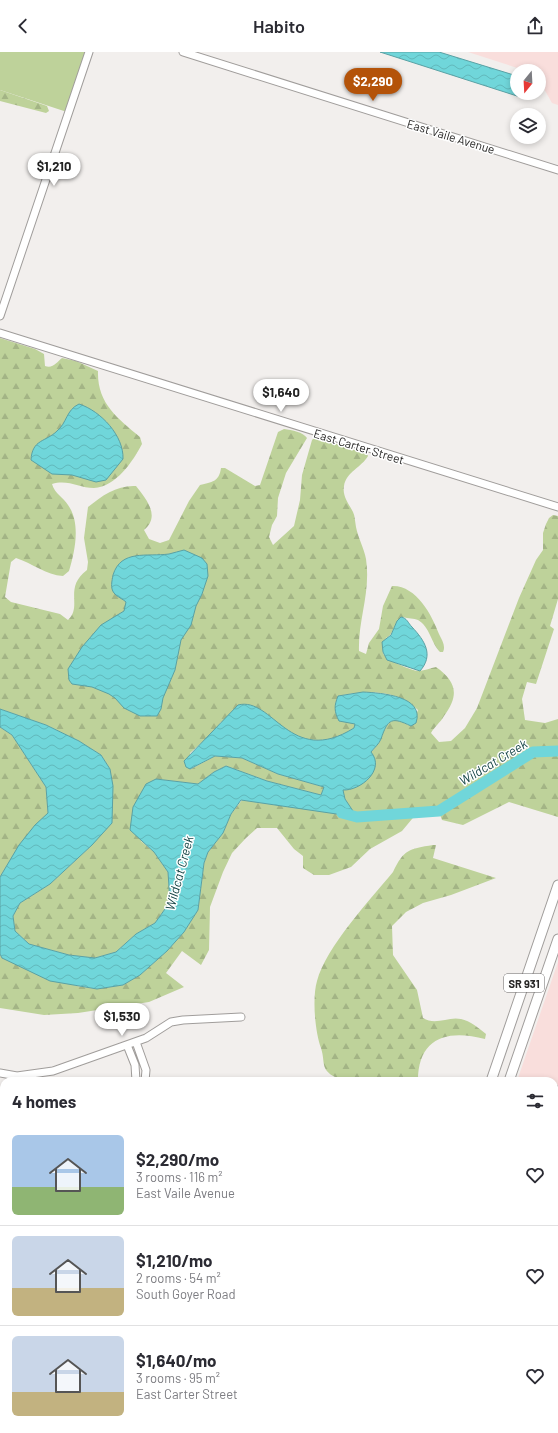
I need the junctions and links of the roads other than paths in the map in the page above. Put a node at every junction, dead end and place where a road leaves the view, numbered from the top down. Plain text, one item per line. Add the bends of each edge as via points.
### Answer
1 (89, 52) edge
2 (183, 52) edge
3 (558, 170) edge
4 (0, 316) edge
5 (0, 333) edge
6 (558, 507) edge
7 (558, 885) edge
8 (558, 939) edge
9 (240, 1018) dead end
10 (136, 1042) junction
11 (127, 1045) junction
12 (0, 1073) edge
13 (136, 1077) edge
14 (145, 1077) edge
15 (492, 1077) edge
16 (510, 1077) edge

1 - 4 street
2 - 3 street, East Vaile Avenue
5 - 6 street, East Carter Street
7 - 15 main road, SR 931
8 - 16 main road, SR 931
9 - 10 street via 171,1022
10 - 11 street
10 - 14 street via 146,1070
11 - 12 street via 53,1071 18,1076
11 - 13 street via 135,1065

